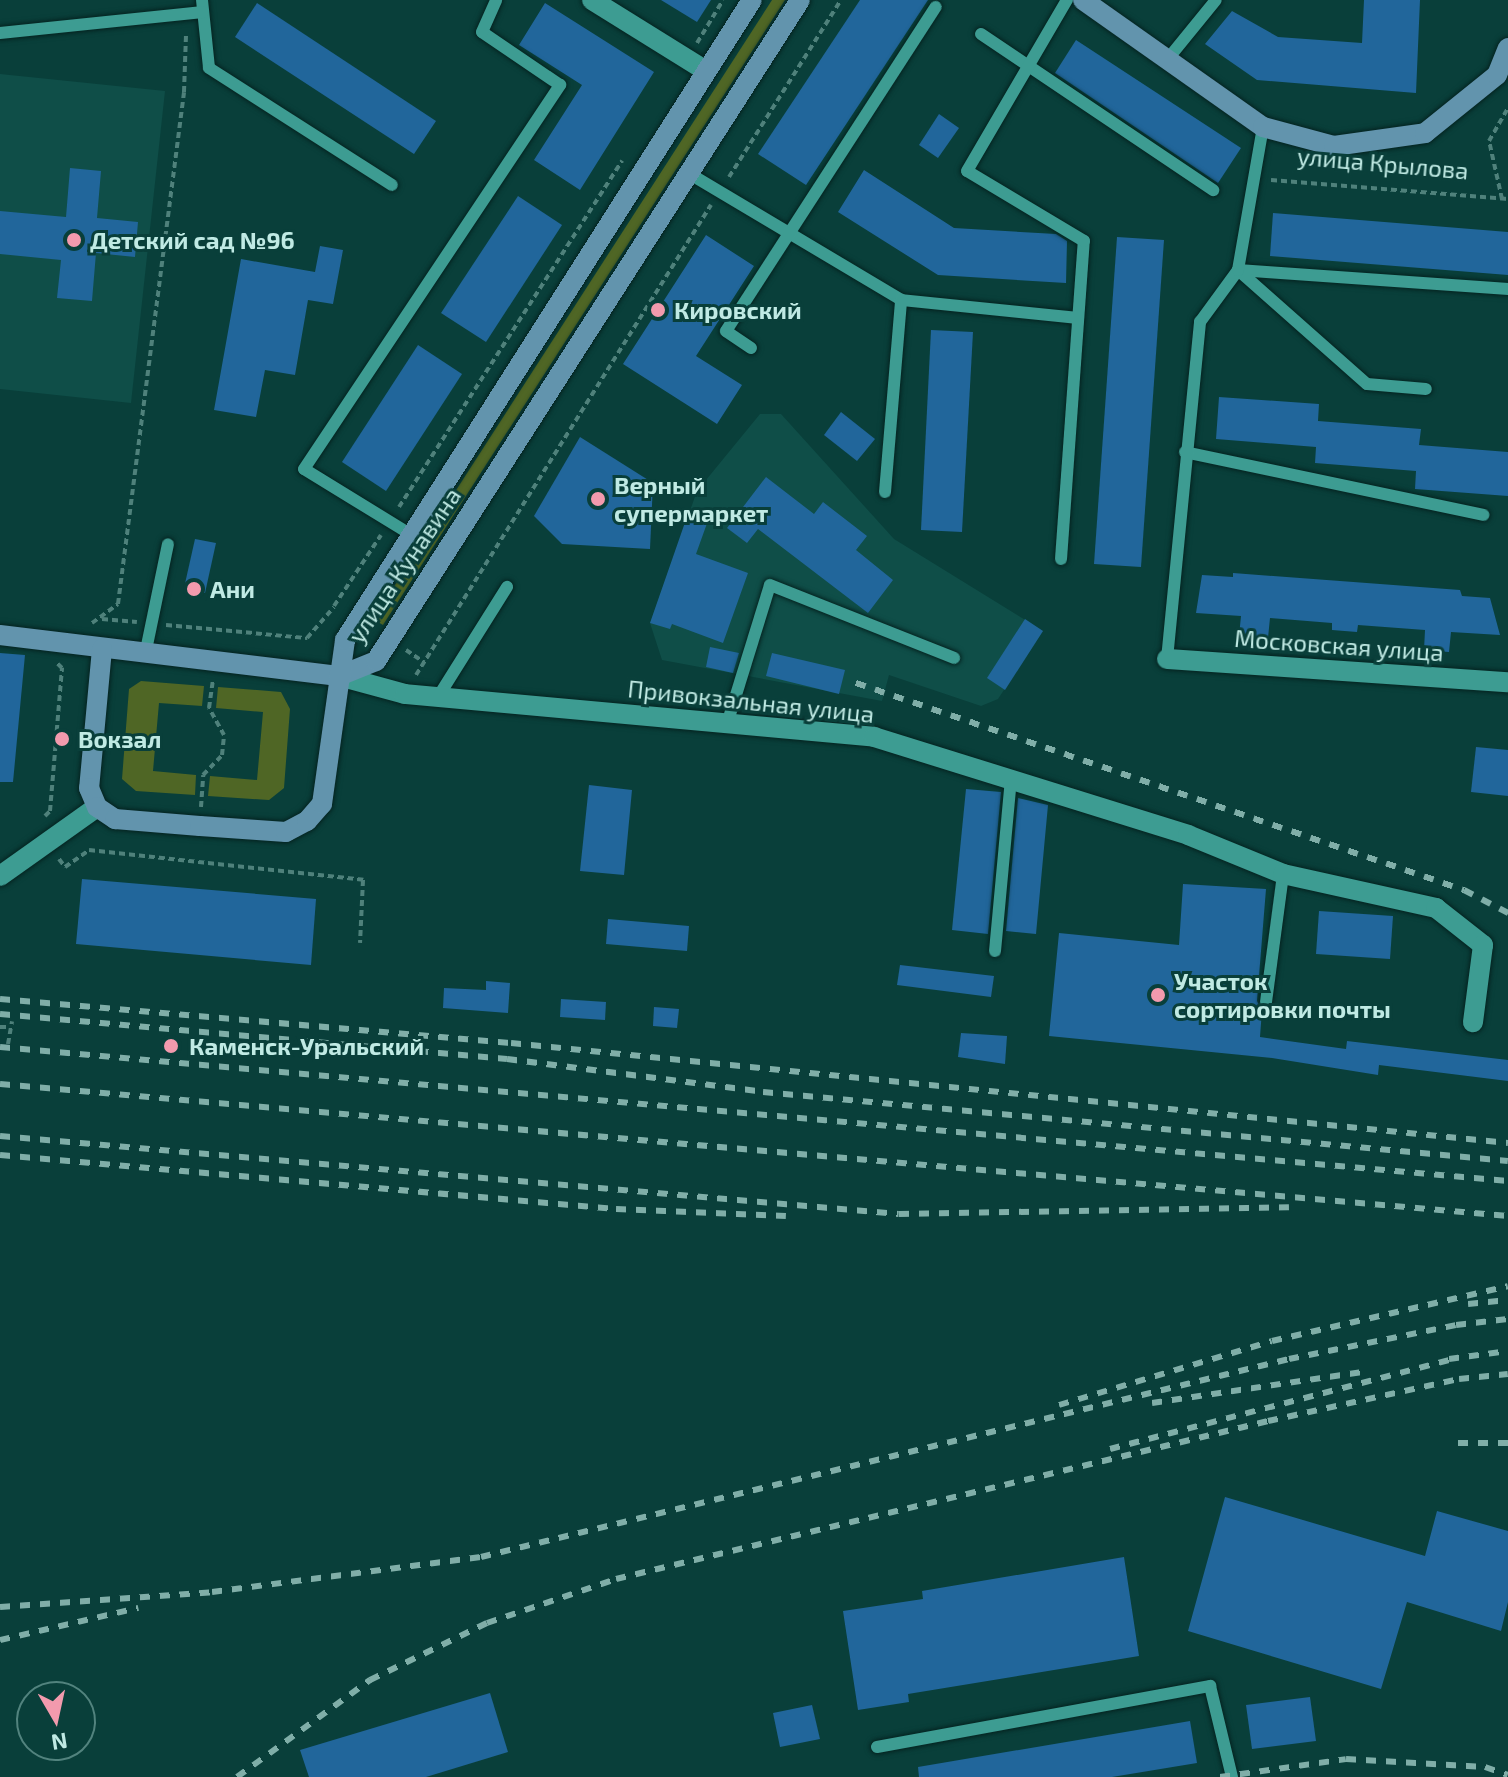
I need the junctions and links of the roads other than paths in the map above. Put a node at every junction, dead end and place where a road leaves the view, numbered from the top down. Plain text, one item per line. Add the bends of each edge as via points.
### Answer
1 (496, 0) edge
2 (592, 0) edge
3 (752, 0) edge
4 (800, 0) edge
5 (1067, 0) edge
6 (1083, 0) edge
7 (1216, 0) edge
8 (202, 6) edge
9 (936, 7) dead end
10 (0, 33) edge
11 (981, 34) dead end
12 (1508, 48) edge
13 (1167, 60) junction
14 (1027, 66) junction
15 (706, 71) junction
16 (1263, 127) junction
17 (690, 174) junction
18 (392, 185) dead end
19 (1213, 190) dead end
20 (791, 233) junction
21 (1238, 270) junction
22 (1508, 289) edge
23 (901, 300) junction
24 (1077, 318) junction
25 (751, 348) dead end
26 (1426, 389) dead end
27 (1185, 452) junction
28 (885, 492) dead end
29 (1483, 515) dead end
30 (410, 534) junction
31 (168, 544) dead end
32 (1061, 559) dead end
33 (507, 587) dead end
34 (0, 635) edge
35 (102, 649) junction
36 (145, 655) junction
37 (954, 658) dead end
38 (1167, 659) joint
39 (339, 676) junction
40 (1508, 682) edge
41 (438, 697) junction
42 (727, 724) junction
43 (1011, 780) junction
44 (97, 807) junction
45 (5, 868) edge
46 (1283, 874) junction
47 (995, 951) dead end
48 (1266, 1002) dead end
49 (1473, 1022) dead end
50 (877, 1747) dead end
51 (1232, 1777) edge

1 - 30 lane via 482,32 560,85 304,469
2 - 15 street
3 - 15 street, улица Кунавина
4 - 17 street, улица Кунавина
5 - 14 lane
6 - 13 street
7 - 13 lane
8 - 10 lane via 187,15
8 - 18 lane via 209,68
9 - 20 lane
11 - 14 lane
12 - 16 street via 1497,75 1425,133 1334,146
13 - 16 street
14 - 19 lane
14 - 24 lane via 967,171 1084,241
15 - 30 street, улица Кунавина
16 - 21 lane
17 - 20 lane
17 - 39 street, улица Кунавина via 376,661
20 - 23 lane
20 - 25 lane via 726,331
21 - 22 lane
21 - 26 lane via 1367,384
21 - 27 lane via 1200,322
23 - 24 lane
23 - 28 lane
24 - 32 lane
27 - 29 lane
27 - 38 lane
30 - 39 street, улица Кунавина via 345,640
31 - 36 lane
33 - 41 lane
34 - 35 street, Привокзальная улица
35 - 36 street, Привокзальная улица
35 - 44 street via 89,788
36 - 39 street, Привокзальная улица
37 - 42 lane via 770,585
38 - 40 street, Московская улица
39 - 41 street, Привокзальная улица
39 - 44 street via 322,804 307,821 286,832 115,819
41 - 42 street, Привокзальная улица
42 - 43 street, Привокзальная улица via 874,737
43 - 46 street, Привокзальная улица via 1188,835
43 - 47 lane
44 - 45 street via 48,845
46 - 48 lane
46 - 49 street, Привокзальная улица via 1436,908 1483,945
50 - 51 lane via 1210,1686

